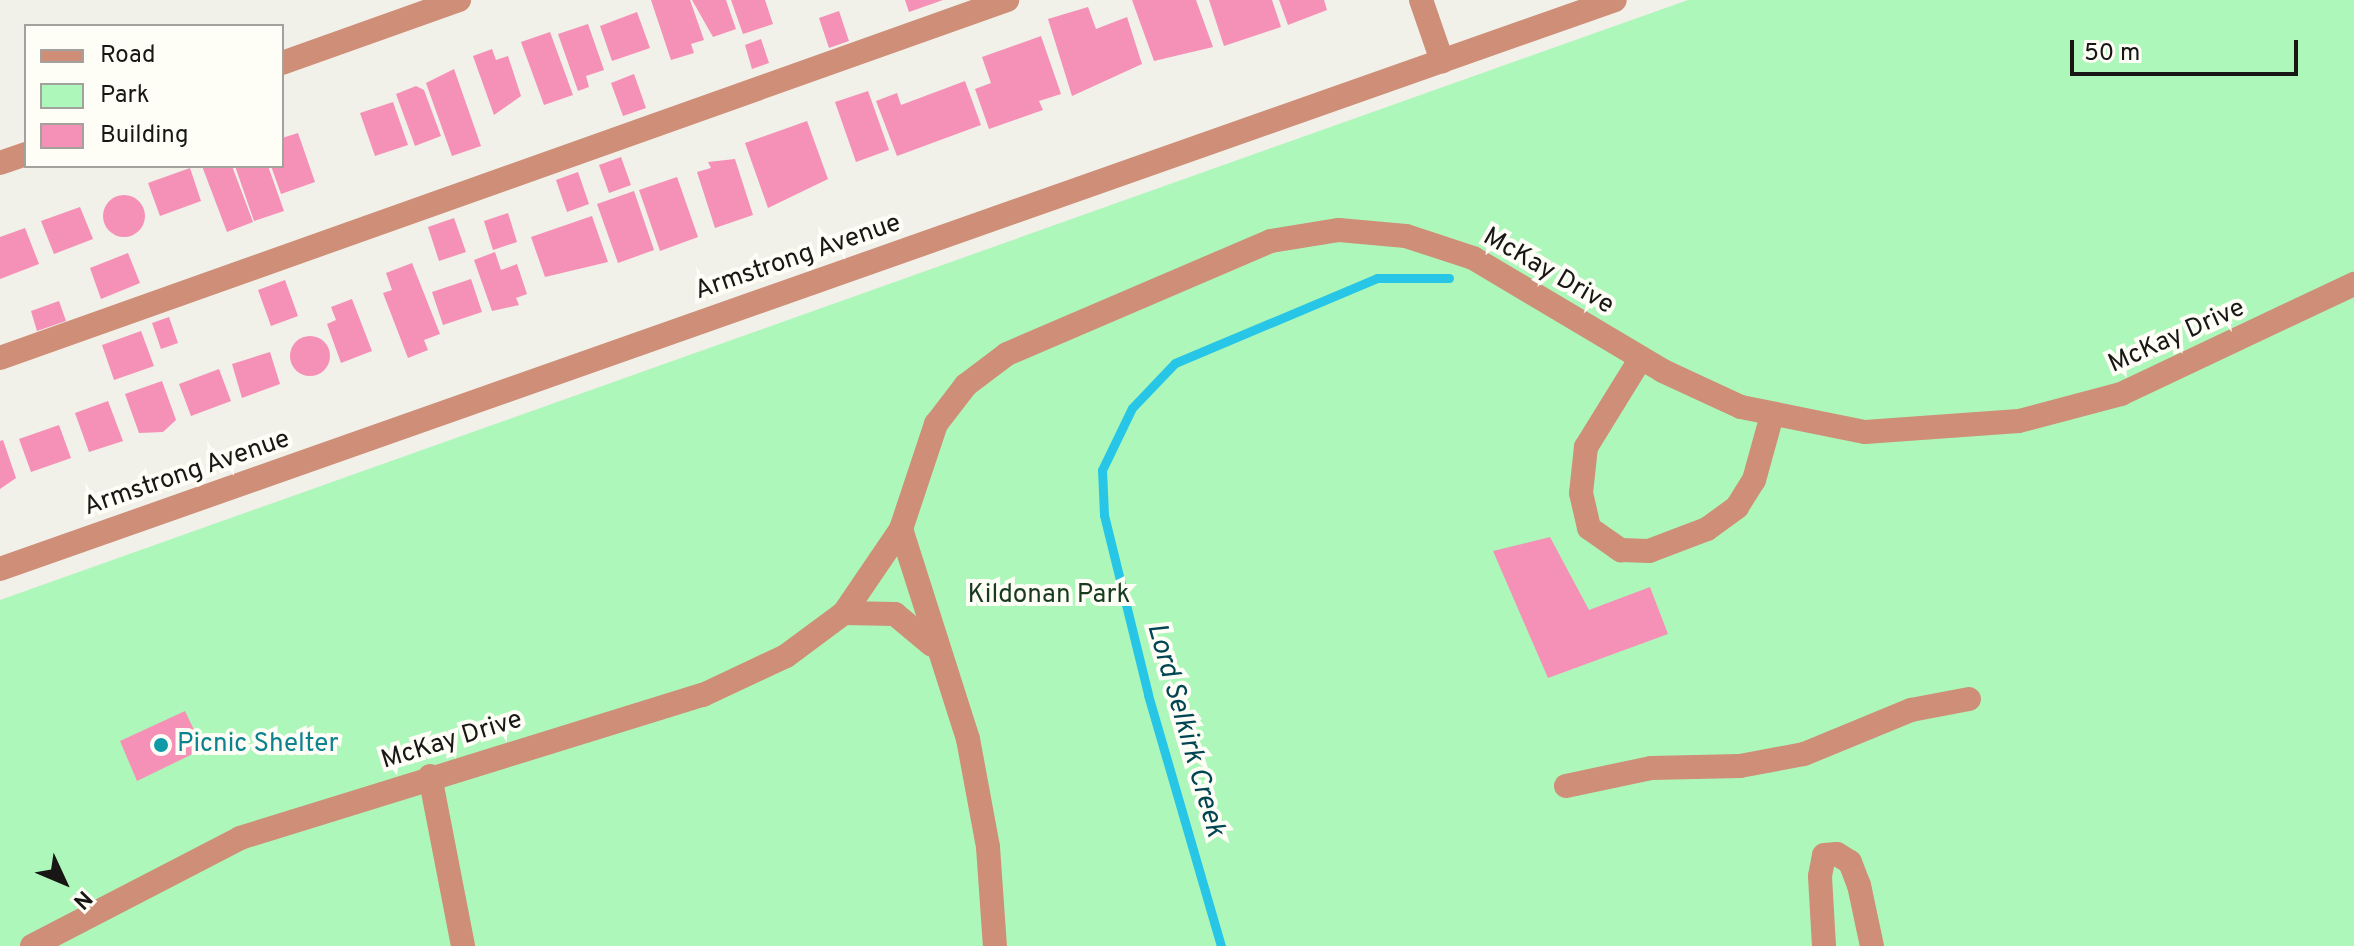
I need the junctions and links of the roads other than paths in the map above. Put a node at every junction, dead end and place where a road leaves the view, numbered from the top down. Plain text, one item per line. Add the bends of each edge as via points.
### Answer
1 (459, 0) edge
2 (1007, 0) edge
3 (1421, 0) edge
4 (1615, 0) edge
5 (1442, 61) junction
6 (284, 62) edge
7 (24, 155) edge
8 (0, 163) edge
9 (2354, 284) edge
10 (0, 358) edge
11 (1641, 358) junction
12 (1772, 415) junction
13 (901, 529) junction
14 (0, 569) edge
15 (844, 613) junction
16 (934, 647) junction
17 (1969, 699) dead end
18 (430, 776) junction
19 (1566, 786) dead end
20 (32, 946) edge
21 (463, 946) edge
22 (995, 946) edge
23 (1824, 946) edge
24 (1872, 946) edge

1 - 6 street
2 - 10 street
3 - 5 street
4 - 5 street, Armstrong Avenue
5 - 14 street, Armstrong Avenue
7 - 8 street
9 - 12 street, McKay Drive via 2121,394 2019,421 1865,432
11 - 12 street, McKay Drive
11 - 12 street via 1586,447 1584,463 1589,528 1621,550 1664,546 1737,507 1754,480
11 - 13 street, McKay Drive via 1473,258 1406,236 1339,230 1271,241 1007,354 966,385 936,424
13 - 15 street, McKay Drive
13 - 16 street
15 - 16 street via 895,614
15 - 18 street, McKay Drive via 786,656 703,695
16 - 22 street via 968,739 988,847
17 - 19 street via 1911,710 1804,754 1740,766 1651,768
18 - 20 street, McKay Drive via 240,838
18 - 21 street
23 - 24 street via 1820,876 1824,855 1837,854 1850,862 1859,885

